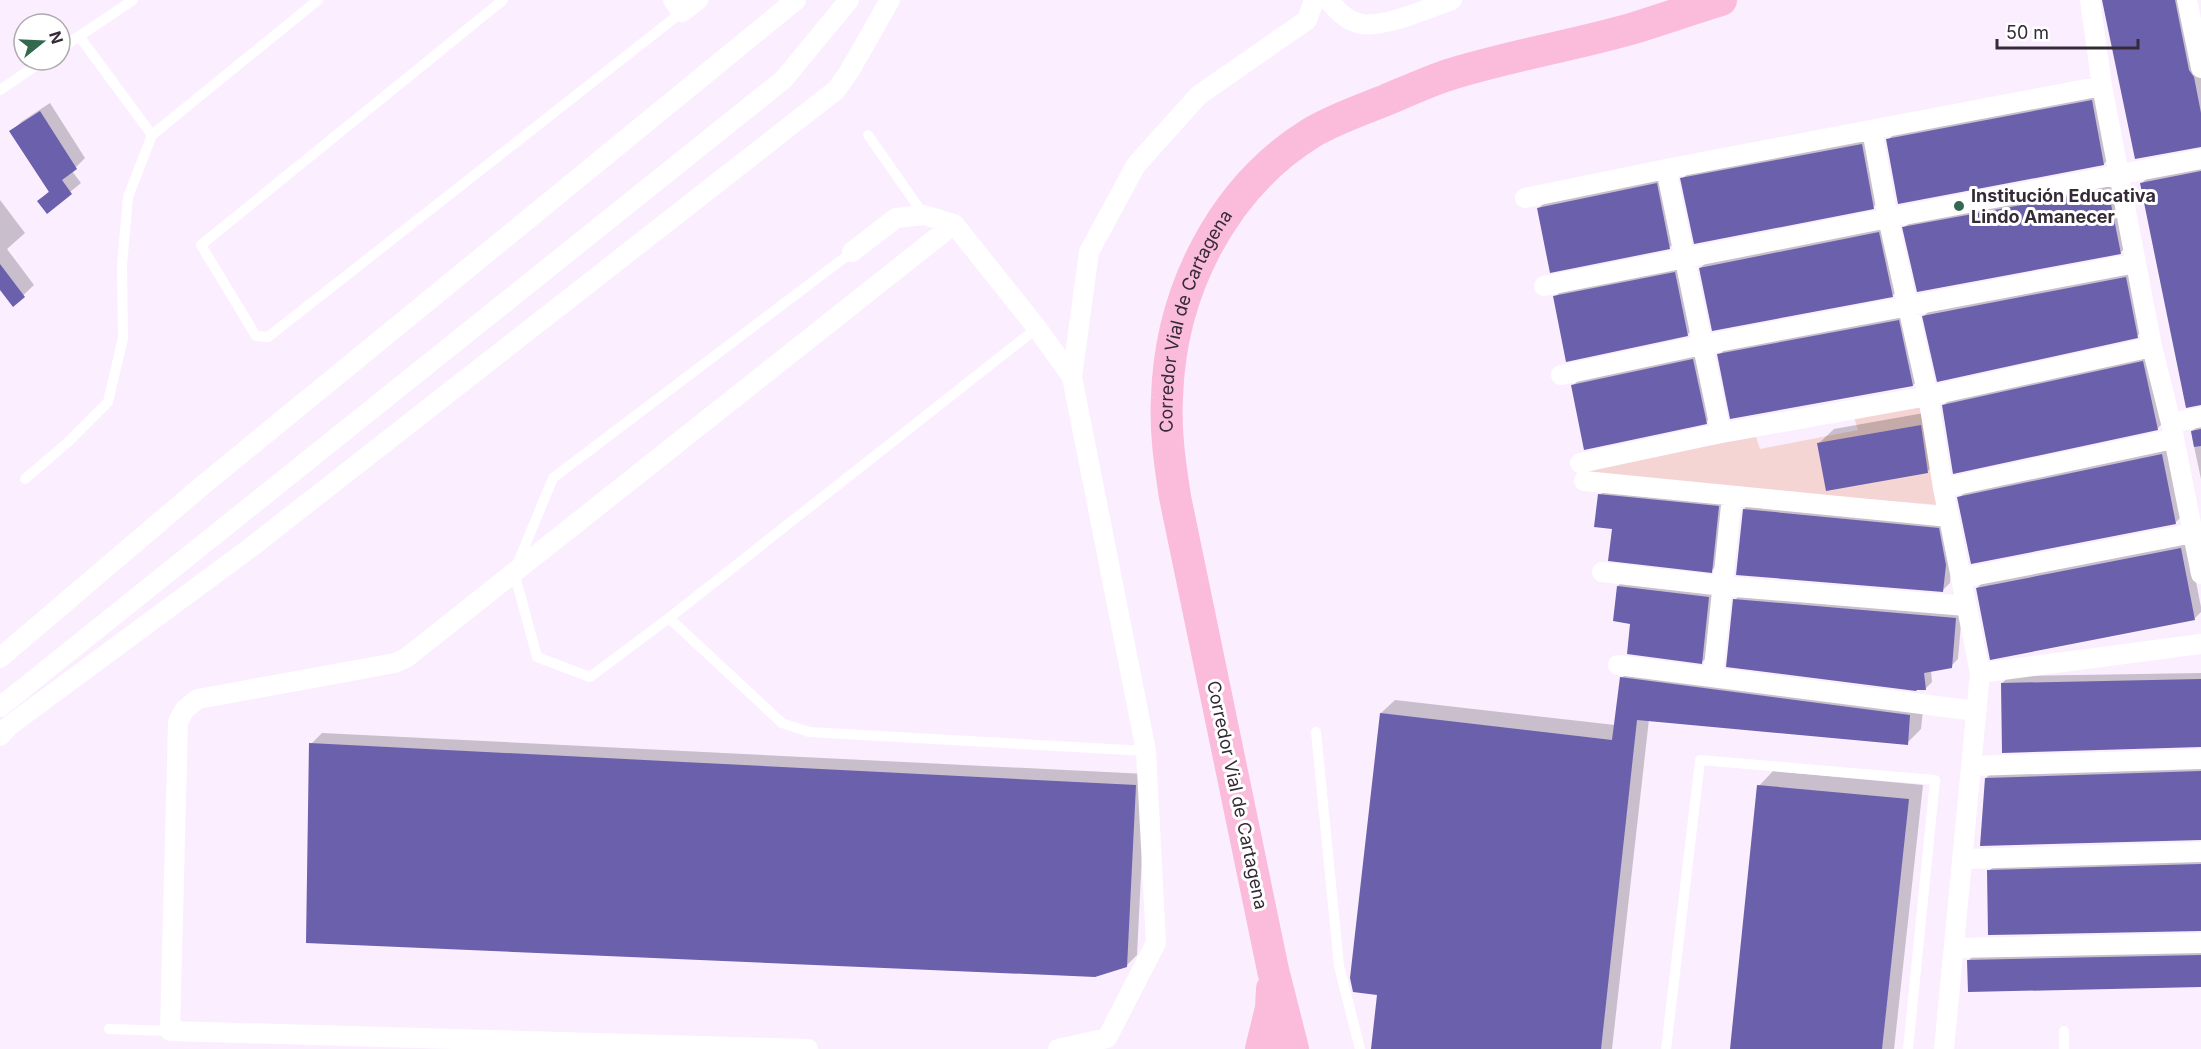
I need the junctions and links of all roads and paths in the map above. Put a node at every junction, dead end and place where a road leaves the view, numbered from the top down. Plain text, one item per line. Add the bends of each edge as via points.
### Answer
1 (133, 0) edge
2 (318, 0) edge
3 (503, 0) edge
4 (796, 0) edge
5 (849, 0) edge
6 (890, 0) edge
7 (1314, 0) edge
8 (1328, 0) edge
9 (1452, 0) edge
10 (1721, 0) edge
11 (2090, 0) edge
12 (2187, 0) edge
13 (684, 4) edge
14 (79, 36) junction
15 (72, 41) edge
16 (2201, 68) edge
17 (26, 72) edge
18 (2102, 86) junction
19 (0, 90) edge
20 (1872, 130) junction
21 (152, 135) junction
22 (868, 135) dead end
23 (2201, 159) edge
24 (1666, 169) junction
25 (2120, 175) junction
26 (1525, 198) dead end
27 (924, 215) junction
28 (1888, 218) junction
29 (954, 224) junction
30 (852, 252) joint
31 (1684, 259) junction
32 (2136, 262) junction
33 (1544, 286) dead end
34 (1908, 305) junction
35 (1037, 328) junction
36 (1702, 345) junction
37 (2152, 347) junction
38 (1561, 375) dead end
39 (1072, 377) junction
40 (1928, 396) junction
41 (2201, 417) edge
42 (2172, 431) junction
43 (1721, 434) junction
44 (25, 479) dead end
45 (1943, 488) junction
46 (1732, 496) junction
47 (1949, 517) junction
48 (2193, 533) junction
49 (514, 572) junction
50 (1602, 572) dead end
51 (2201, 574) edge
52 (1962, 578) junction
53 (1723, 586) junction
54 (1966, 606) junction
55 (669, 618) junction
56 (2201, 644) edge
57 (0, 658) edge
58 (1618, 665) dead end
59 (1980, 673) junction
60 (1713, 677) junction
61 (0, 707) edge
62 (1976, 711) junction
63 (1316, 732) dead end
64 (0, 736) edge
65 (1146, 750) junction
66 (2201, 759) edge
67 (1972, 766) junction
68 (2201, 852) edge
69 (1963, 859) junction
70 (2201, 943) edge
71 (1955, 948) junction
72 (1273, 970) junction
73 (109, 1029) dead end
74 (170, 1031) junction
75 (2064, 1031) dead end
76 (808, 1049) edge
77 (1058, 1049) edge
78 (1261, 1049) edge
79 (1293, 1049) edge
80 (1360, 1049) edge
81 (1666, 1049) edge
82 (1908, 1049) edge
83 (1944, 1049) edge
84 (2064, 1049) edge

1 - 14 lane
2 - 21 lane
3 - 13 lane via 201,245 256,336 268,337
4 - 57 street via 203,485
5 - 61 street via 784,80
6 - 64 street via 836,90 250,548
7 - 39 street via 1307,20 1199,95 1136,165 1089,252
8 - 9 street via 1345,17 1362,24 1392,21
10 - 72 main road, Corredor Vial de Cartagena via 1634,28 1444,76 1339,119 1286,151 1250,183 1205,248 1179,314 1172,347 1168,447
11 - 18 street
12 - 16 street
14 - 15 lane
14 - 21 lane
17 - 19 lane
18 - 20 street
18 - 25 street
20 - 24 street
20 - 28 street
21 - 44 lane via 128,197 122,265 123,338 108,402
22 - 27 lane
23 - 25 street
24 - 26 street
24 - 31 street
25 - 28 street
25 - 32 street
27 - 29 street
27 - 30 street via 896,218
28 - 31 street
28 - 34 street
29 - 35 street
29 - 49 street
30 - 49 lane via 553,478
31 - 33 street
31 - 36 street
32 - 34 street
32 - 37 street
34 - 36 street
34 - 40 street
35 - 39 street
35 - 55 lane
36 - 38 street
36 - 43 street
37 - 40 street
37 - 42 street
39 - 65 street
40 - 43 street
40 - 45 street
41 - 42 street
42 - 45 street
42 - 48 street
43 - 46 street via 1582,472
45 - 47 street
46 - 47 street
46 - 53 street
47 - 52 street
48 - 51 street
48 - 52 street
49 - 55 lane via 537,657 590,677
49 - 74 street via 395,663 198,699 185,709 178,722
50 - 53 street
52 - 54 street
53 - 54 street
53 - 60 street
54 - 59 street
55 - 65 lane via 782,723 809,732
56 - 59 street
58 - 60 street
59 - 62 street
60 - 62 street
62 - 67 street
63 - 80 lane via 1339,966
65 - 77 street via 1156,944 1107,1038
66 - 67 street
67 - 69 street
68 - 69 street
69 - 71 street
70 - 71 street
71 - 83 street
72 - 78 main road, Corredor Vial de Cartagena via 1271,1008
72 - 79 main road, Corredor Vial de Cartagena
73 - 74 lane
74 - 76 street
75 - 84 lane
81 - 82 lane via 1700,760 1935,780

